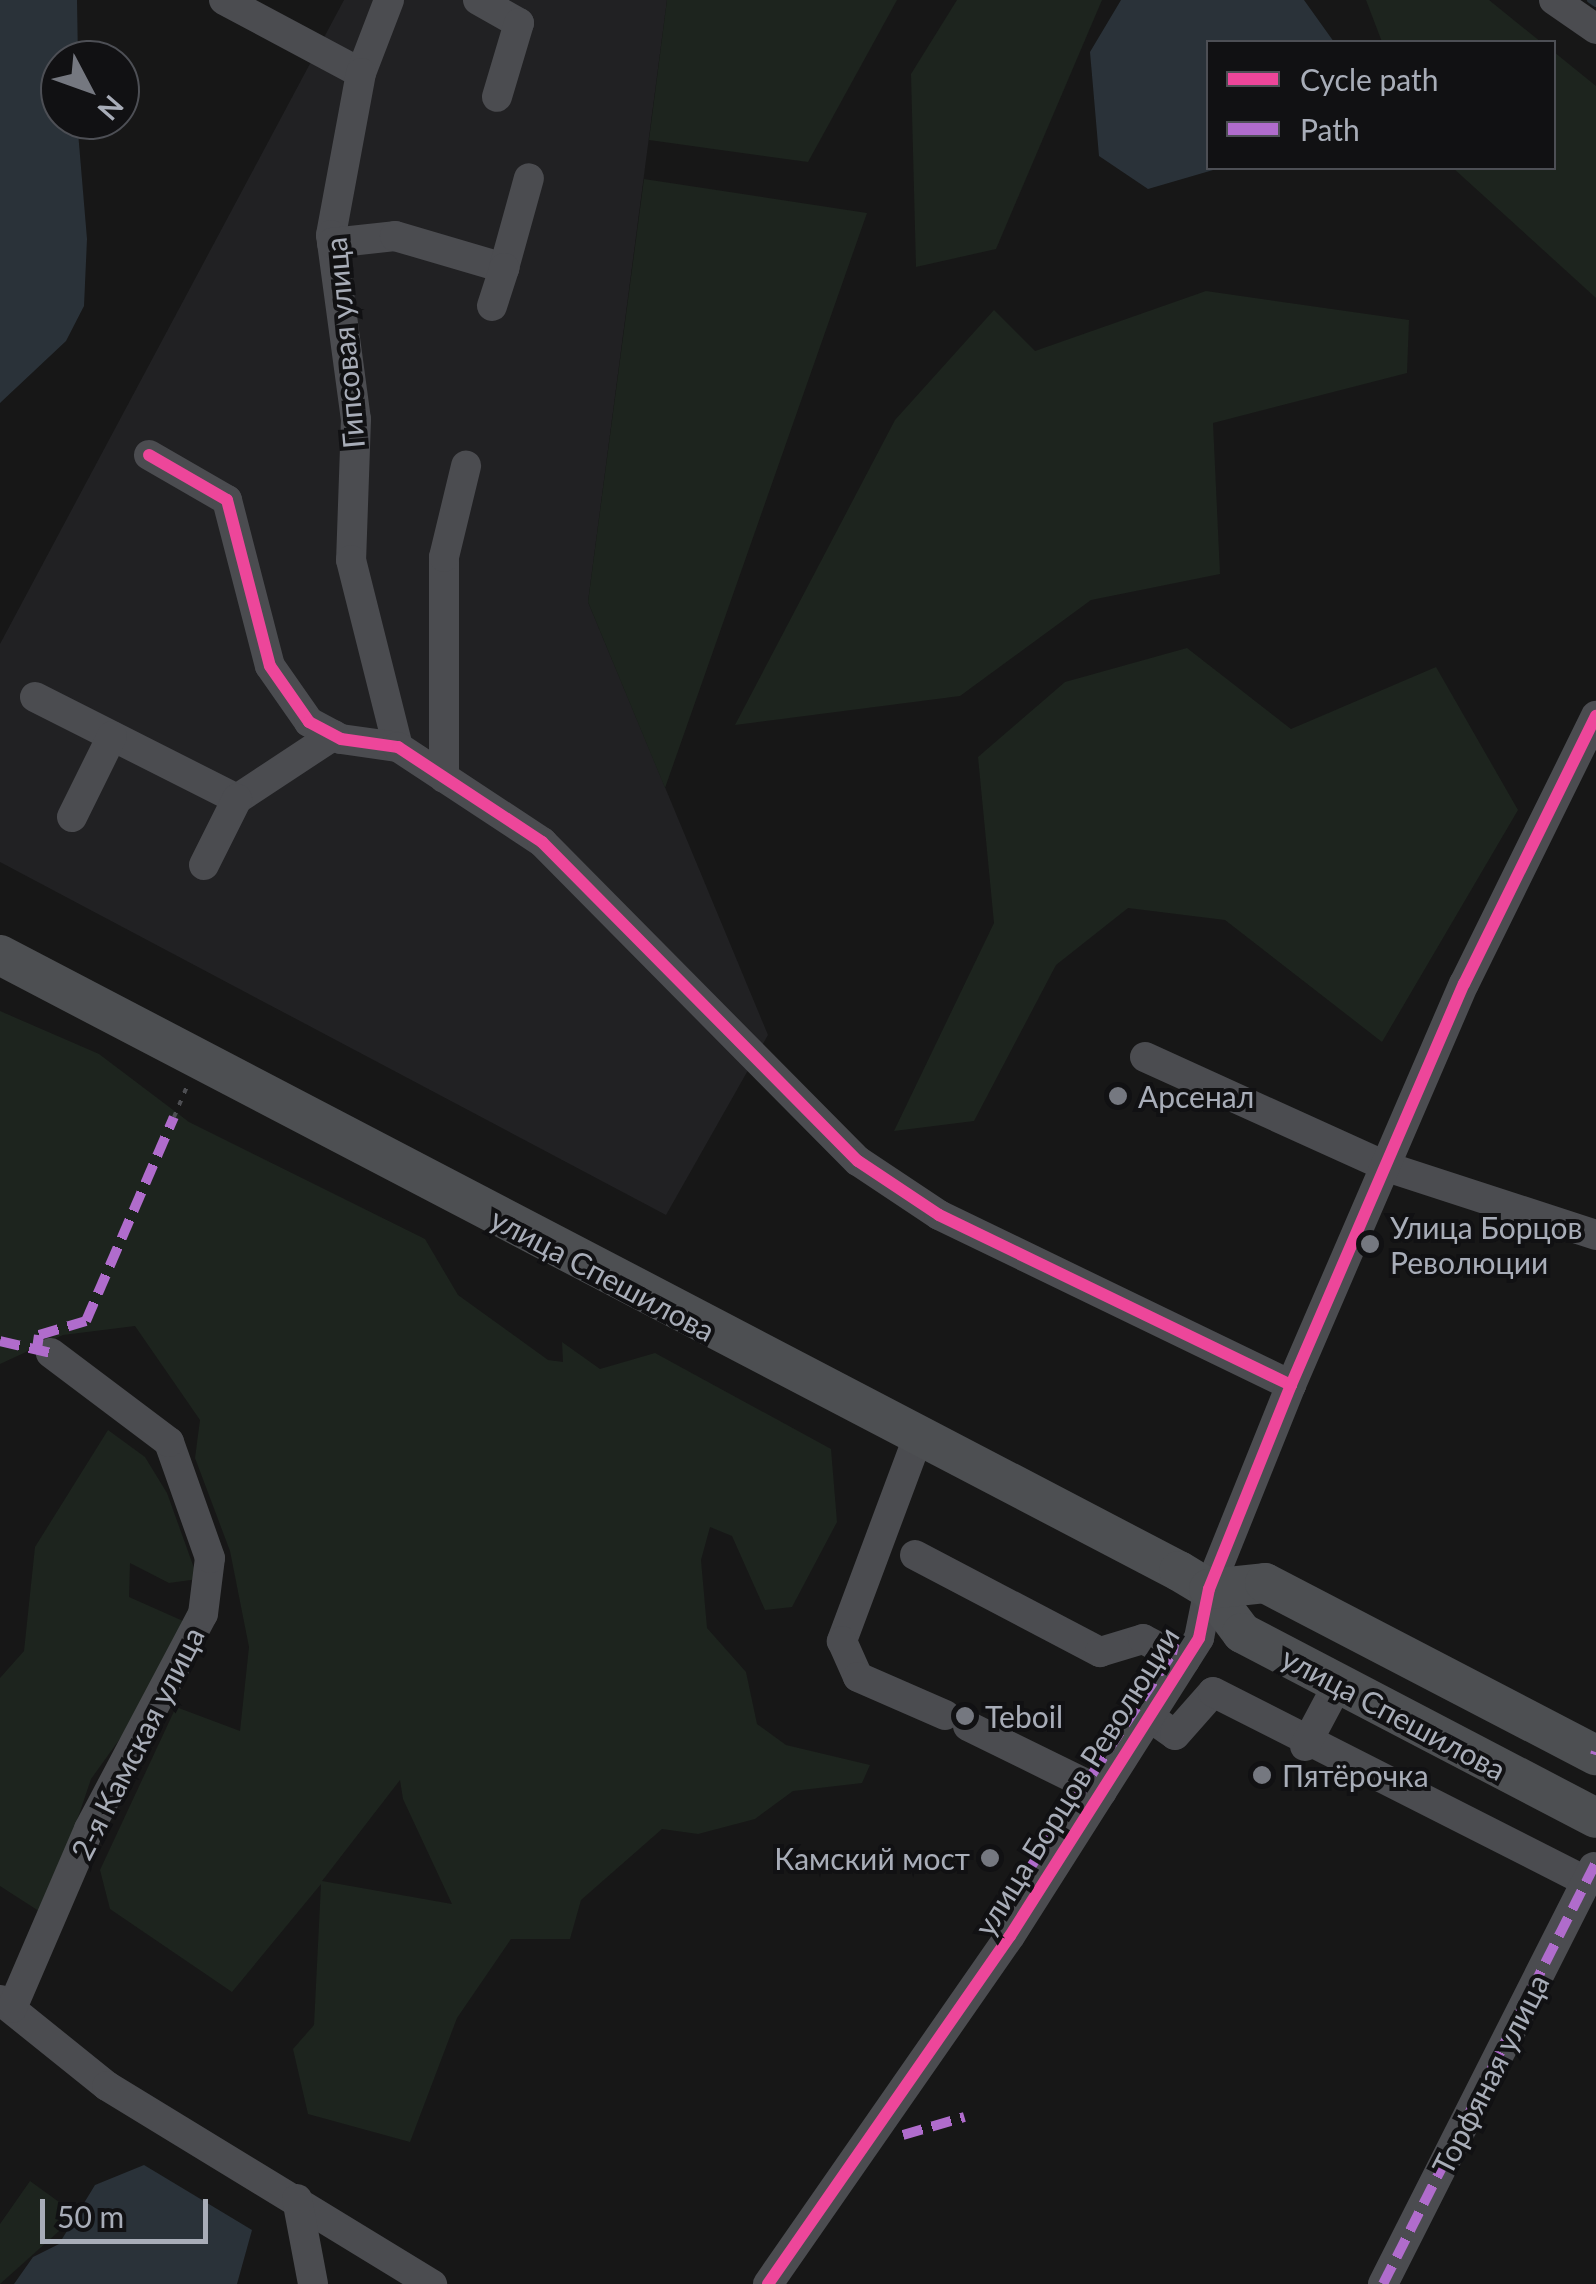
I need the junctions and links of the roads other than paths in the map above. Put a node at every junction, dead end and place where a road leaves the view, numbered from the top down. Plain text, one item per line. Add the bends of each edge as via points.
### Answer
1 (224, 0) edge
2 (389, 0) edge
3 (478, 0) edge
4 (1554, 0) edge
5 (1596, 28) edge
6 (360, 73) junction
7 (497, 97) dead end
8 (530, 178) dead end
9 (332, 243) junction
10 (504, 268) junction
11 (492, 306) dead end
12 (149, 455) dead end
13 (466, 466) dead end
14 (35, 697) dead end
15 (1596, 716) edge
16 (112, 736) junction
17 (334, 736) junction
18 (398, 747) junction
19 (444, 778) junction
20 (237, 799) junction
21 (72, 817) dead end
22 (204, 865) dead end
23 (0, 955) edge
24 (1145, 1057) dead end
25 (1387, 1167) junction
26 (1596, 1235) edge
27 (51, 1353) dead end
28 (1291, 1384) junction
29 (917, 1440) junction
30 (916, 1556) dead end
31 (1209, 1589) junction
32 (1185, 1661) junction
33 (1338, 1684) junction
34 (1151, 1718) junction
35 (1305, 1746) junction
36 (1596, 1754) edge
37 (1102, 1792) junction
38 (1596, 1818) edge
39 (1591, 1873) edge
40 (6, 2004) edge
41 (297, 2199) junction
42 (313, 2284) edge
43 (432, 2284) edge
44 (768, 2284) edge
45 (1383, 2284) edge

1 - 6 street
2 - 6 street, Гипсовая улица
3 - 7 street via 519,23
4 - 5 street
6 - 9 street, Гипсовая улица
8 - 10 street
9 - 10 street via 395,236
9 - 18 street, Гипсовая улица via 356,419 351,560
10 - 11 street
12 - 17 street via 227,500 270,666 308,722
13 - 19 street via 444,557
14 - 16 street
15 - 25 street, улица Борцов Революции via 1464,984
16 - 20 street
16 - 21 street
17 - 18 street
17 - 20 street
18 - 19 street
19 - 28 street via 542,842 858,1161 939,1215
20 - 22 street
23 - 29 main road, улица Спешилова
24 - 25 street
25 - 26 street
25 - 28 street, улица Борцов Революции
27 - 40 street, 2-я Камская улица via 169,1442 210,1558 203,1614
28 - 31 street, улица Борцов Революции
29 - 31 main road, улица Спешилова
29 - 37 street via 842,1642 858,1677
30 - 32 street via 1100,1652 1143,1639
31 - 32 street, улица Борцов Революции
31 - 33 main road, улица Спешилова via 1242,1634
31 - 36 main road, улица Спешилова via 1264,1584
32 - 34 street, улица Борцов Революции
33 - 35 street
33 - 38 main road, улица Спешилова
34 - 35 street via 1175,1735 1213,1692
34 - 37 street, улица Борцов Революции
35 - 39 street
37 - 44 street, улица Борцов Революции
39 - 45 street, Торфяная улица
40 - 41 street via 106,2086
41 - 42 street
41 - 43 street

